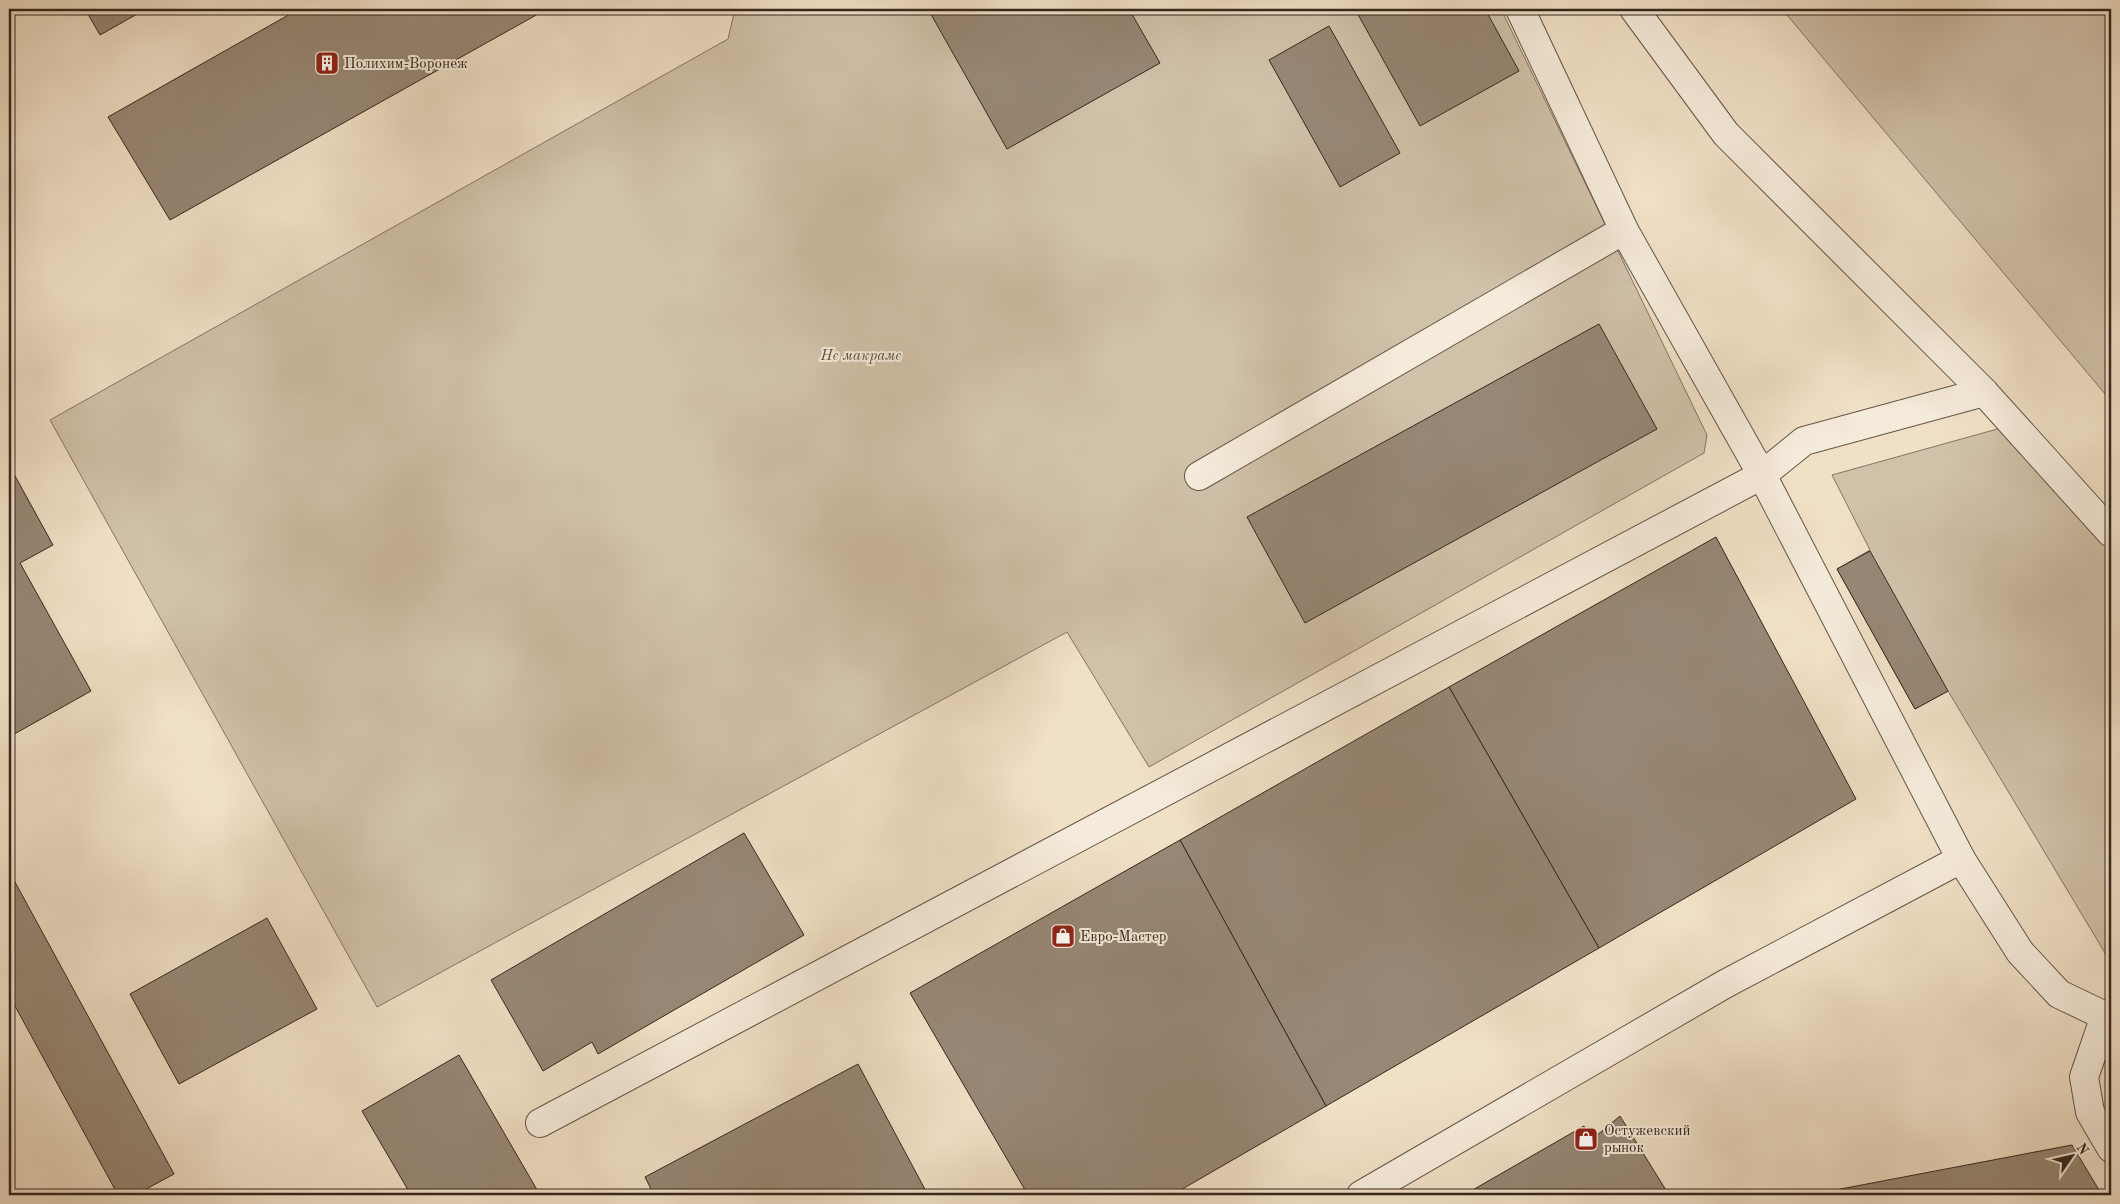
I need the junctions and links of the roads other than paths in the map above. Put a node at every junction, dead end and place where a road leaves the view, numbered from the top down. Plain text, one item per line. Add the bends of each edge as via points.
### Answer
1 (1520, 9) edge
2 (1634, 9) edge
3 (1624, 230) junction
4 (1984, 392) junction
5 (1762, 475) junction
6 (1199, 476) dead end
7 (2111, 533) edge
8 (1961, 859) junction
9 (2108, 1015) edge
10 (540, 1124) dead end
11 (2111, 1148) edge
12 (1361, 1195) edge

1 - 3 street
2 - 4 street via 1726,134
3 - 5 street
3 - 6 street
4 - 5 street via 1804,441
4 - 7 street
5 - 8 street
5 - 10 street
8 - 9 street via 2020,952 2059,994
8 - 12 street via 1725,984
9 - 11 street via 2084,1078 2090,1112

